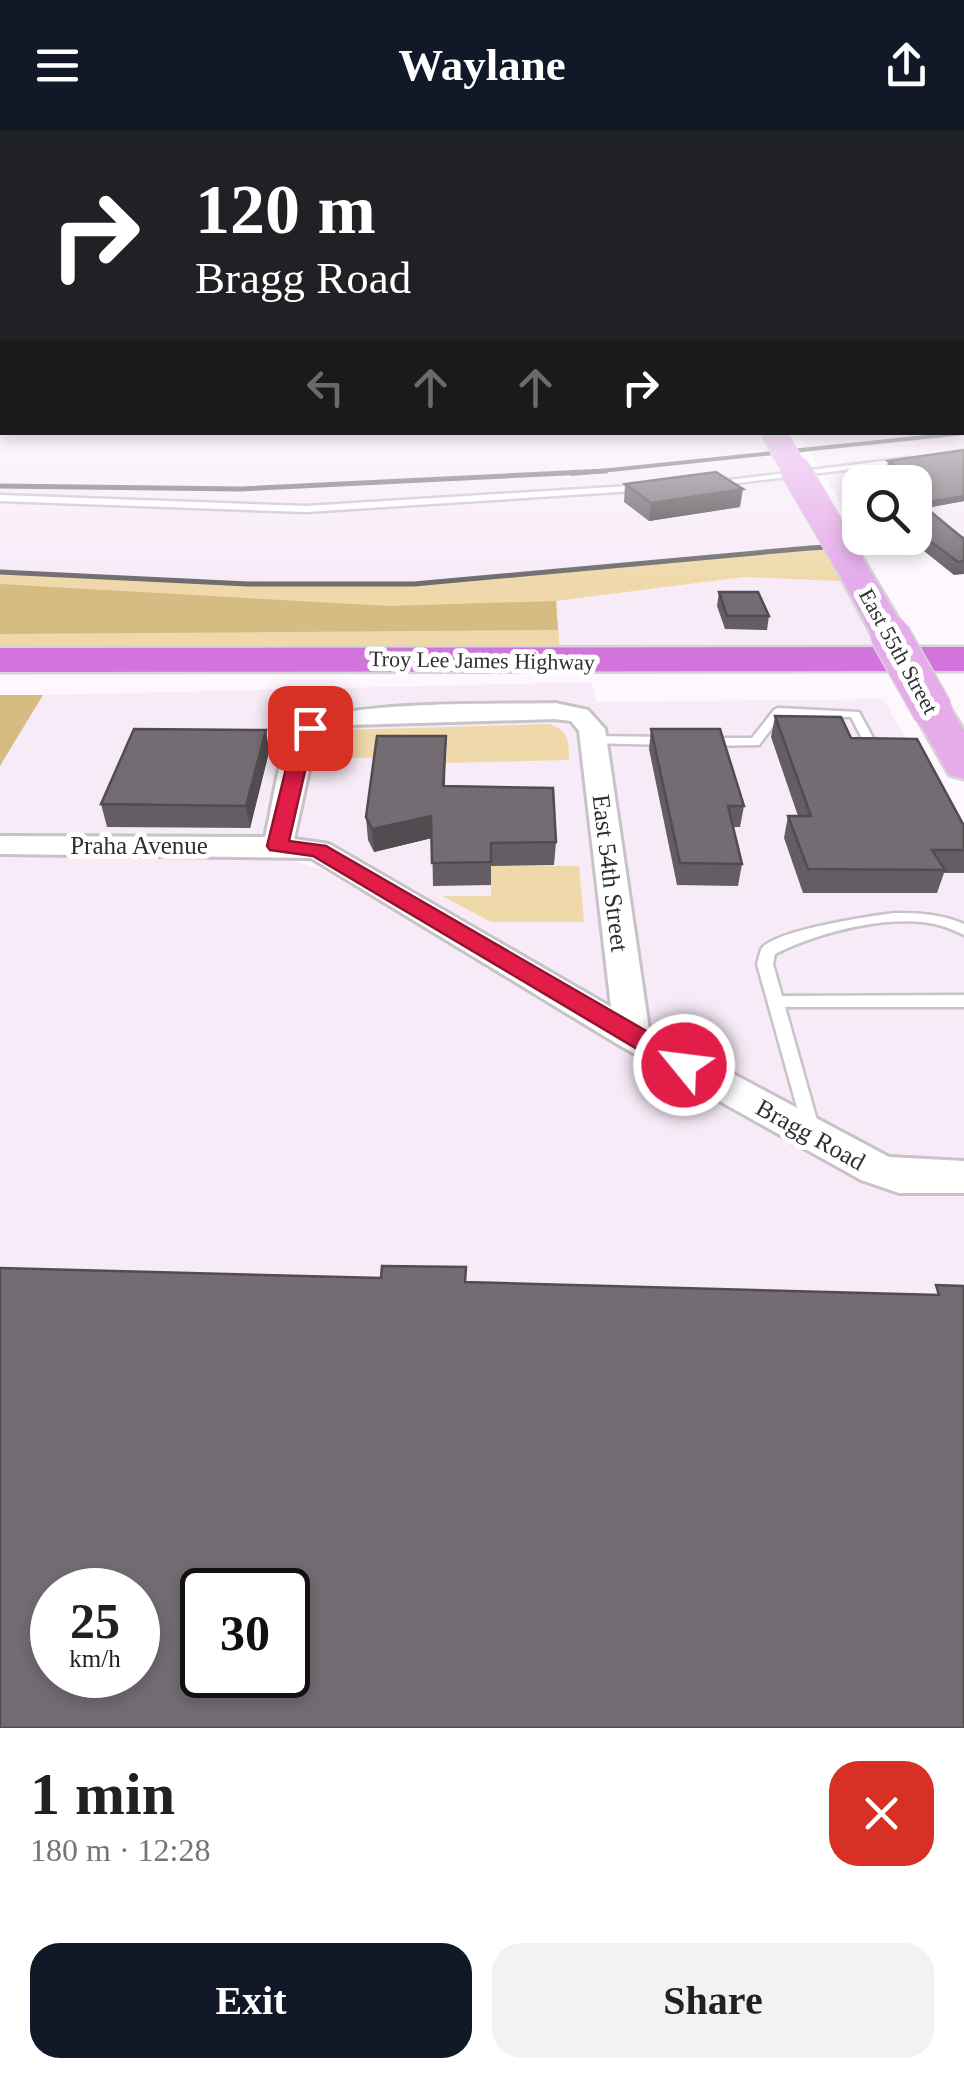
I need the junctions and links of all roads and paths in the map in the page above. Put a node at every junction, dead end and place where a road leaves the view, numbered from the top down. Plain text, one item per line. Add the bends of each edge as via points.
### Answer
1 (775, 435) edge
2 (926, 457) edge
3 (706, 484) edge
4 (654, 487) edge
5 (0, 498) edge
6 (0, 652) edge
7 (230, 658) junction
8 (964, 659) edge
9 (0, 660) edge
10 (964, 678) edge
11 (0, 682) edge
12 (445, 682) junction
13 (0, 695) edge
14 (586, 728) junction
15 (872, 746) edge
16 (964, 766) edge
17 (0, 845) edge
18 (278, 846) junction
19 (964, 930) edge
20 (964, 1001) edge
21 (776, 1002) junction
22 (632, 1036) junction
23 (812, 1135) junction
24 (964, 1178) edge

1 - 16 main road, East 55th Street, bridge
2 - 3 lane
4 - 5 lane via 306,508
6 - 7 highway
7 - 8 highway, Troy Lee James Highway
7 - 9 highway, Troy Lee James Highway
10 - 12 highway, Troy Lee James Highway
11 - 12 highway, Troy Lee James Highway
12 - 13 highway
14 - 15 lane via 755,742 778,712 855,714
14 - 18 street via 555,711 351,717 310,728
14 - 22 street, East 54th Street
17 - 18 street, Praha Avenue
18 - 22 street, Bragg Road via 318,850
19 - 21 lane via 936,921 850,921 792,936 768,950 765,964
20 - 21 lane
21 - 23 lane
22 - 23 street, Bragg Road
23 - 24 street, Bragg Road via 899,1177

